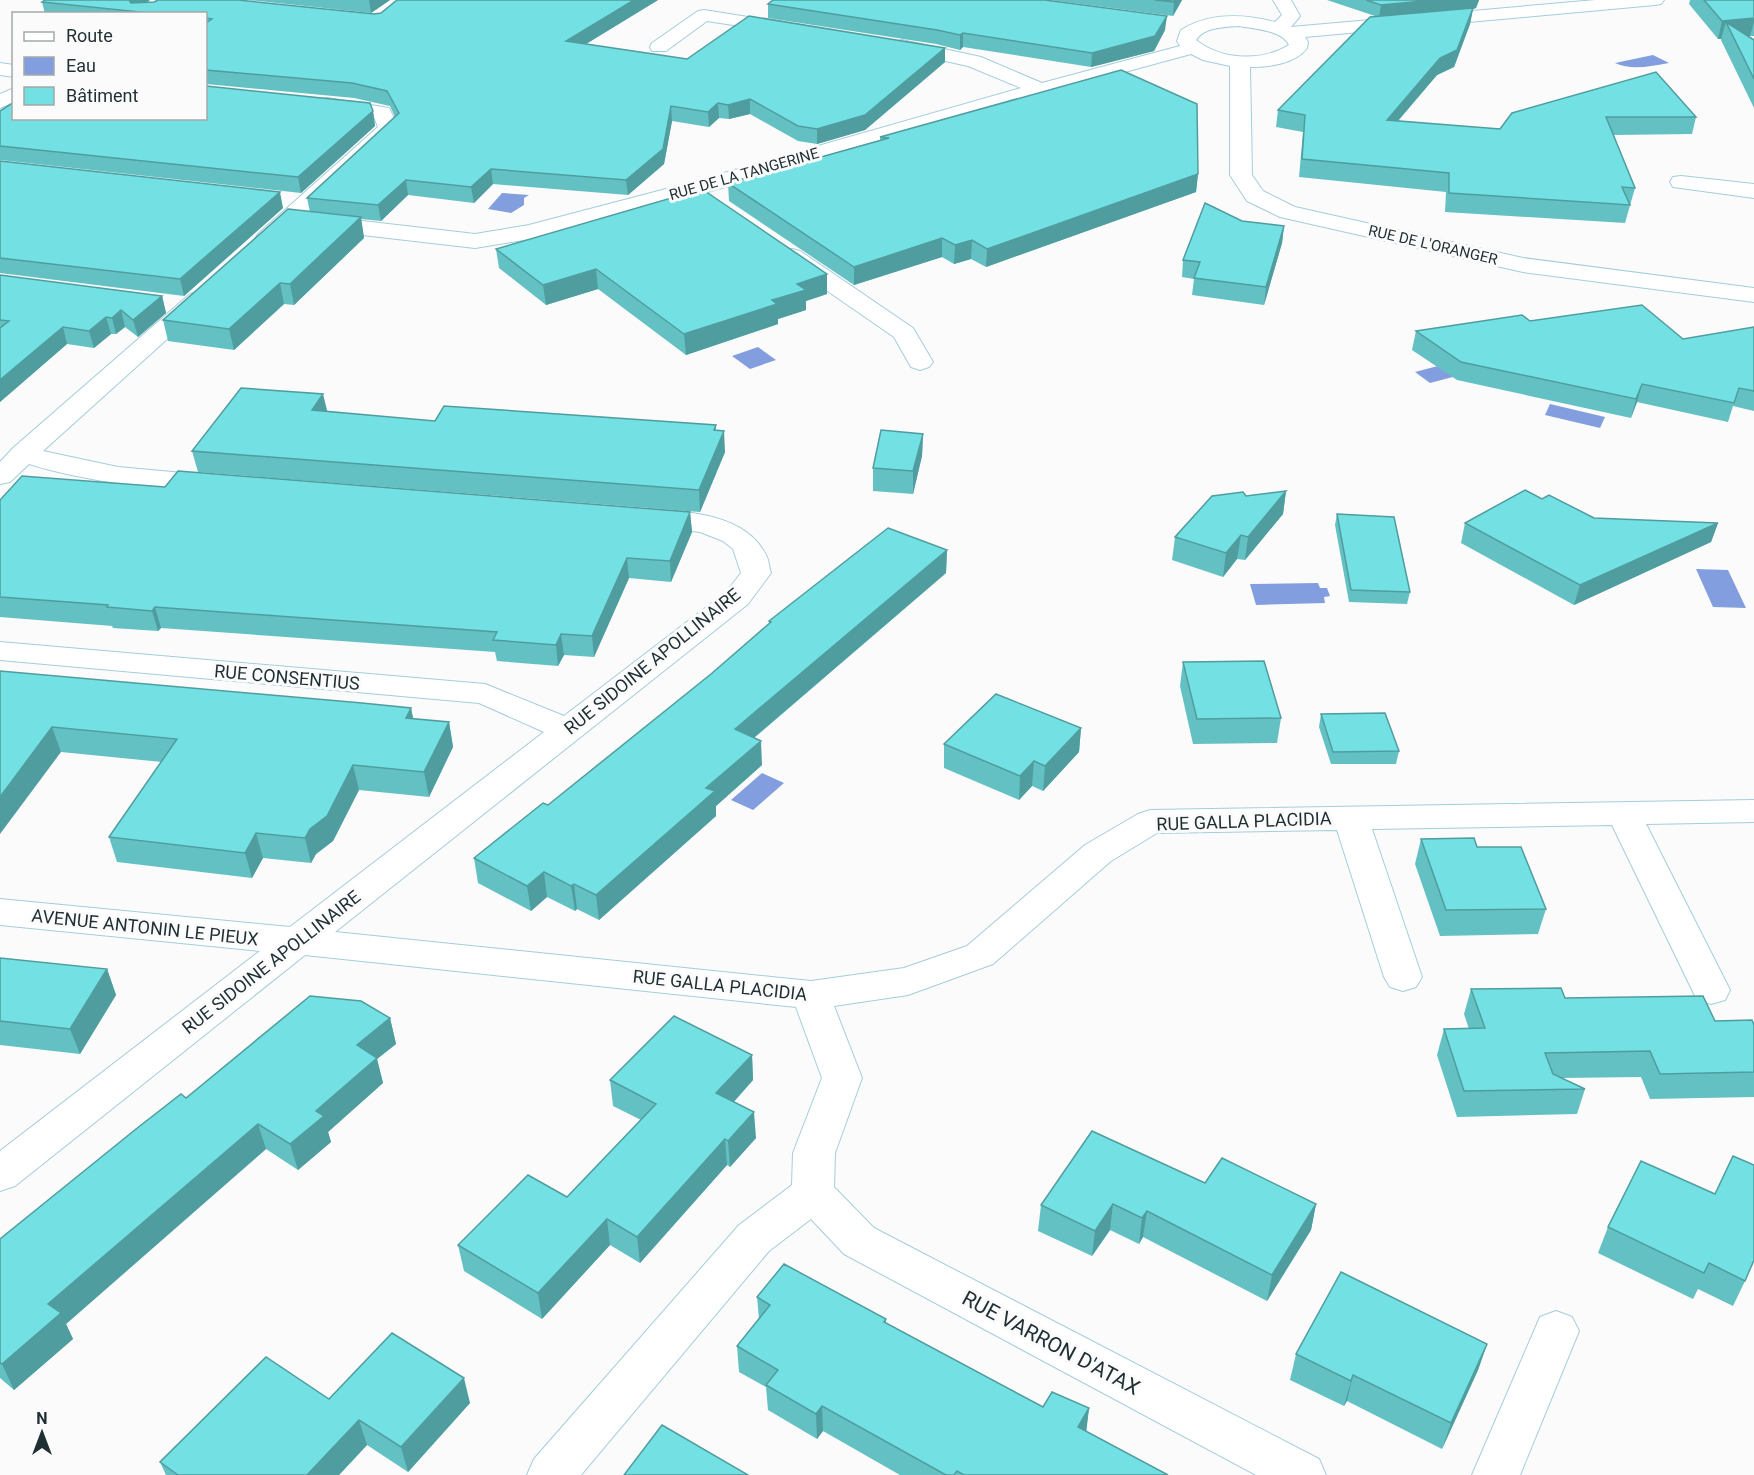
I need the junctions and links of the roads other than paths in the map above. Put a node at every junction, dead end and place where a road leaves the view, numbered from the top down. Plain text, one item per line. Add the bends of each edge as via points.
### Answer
1 (1282, 0) edge
2 (1655, 0) edge
3 (1246, 5) dead end
4 (1218, 22) junction
5 (1174, 24) dead end
6 (1285, 31) junction
7 (809, 32) edge
8 (1195, 38) junction
9 (878, 43) edge
10 (658, 48) dead end
11 (1240, 61) junction
12 (1040, 89) junction
13 (308, 102) edge
14 (1681, 182) dead end
15 (693, 189) junction
16 (1754, 191) edge
17 (713, 202) edge
18 (286, 210) junction
19 (770, 241) edge
20 (252, 252) edge
21 (217, 283) edge
22 (1754, 295) edge
23 (157, 302) edge
24 (191, 306) junction
25 (920, 362) dead end
26 (11, 465) edge
27 (241, 486) edge
28 (622, 516) edge
29 (0, 651) edge
30 (567, 730) junction
31 (1754, 811) edge
32 (1623, 813) junction
33 (1351, 818) junction
34 (0, 912) edge
35 (298, 942) junction
36 (578, 969) joint
37 (1403, 977) dead end
38 (1712, 990) dead end
39 (811, 995) junction
40 (0, 1174) edge
41 (813, 1193) junction
42 (1556, 1331) dead end
43 (551, 1475) edge
44 (1302, 1475) edge
45 (1496, 1475) edge

1 - 6 street via 1291,16
2 - 6 street
3 - 4 street
4 - 6 street via 1239,21
4 - 8 street, RUE DE LA TANGERINE
5 - 8 street
6 - 11 street via 1299,42 1291,54
7 - 10 street via 704,15
8 - 11 street via 1221,58
8 - 12 street, RUE DE LA TANGERINE
9 - 12 street via 974,61
11 - 22 street, RUE DE L'ORANGER via 1241,175 1255,196 1288,212 1523,265
12 - 15 street, RUE DE LA TANGERINE
13 - 18 street via 382,112 389,128 308,202
14 - 16 street
15 - 17 street
15 - 18 street, RUE DE LA TANGERINE via 530,232 475,241
18 - 20 street
19 - 25 street via 904,333
21 - 24 street
23 - 24 street
24 - 26 street
26 - 27 street via 60,466 110,476
28 - 30 street, RUE SIDOINE APOLLINAIRE via 693,521 737,537 751,554 756,573 737,598
29 - 30 street, RUE CONSENTIUS via 485,694
30 - 35 street, RUE SIDOINE APOLLINAIRE
31 - 32 street, RUE GALLA PLACIDIA
32 - 33 street, RUE GALLA PLACIDIA
32 - 38 street
33 - 37 street, RUE GALLA PLACIDIA
33 - 39 street, RUE GALLA PLACIDIA via 1150,822 1098,853 981,955 908,981
34 - 35 street, AVENUE ANTONIN LE PIEUX
35 - 36 street, AVENUE ANTONIN LE PIEUX
35 - 40 street, RUE SIDOINE APOLLINAIRE
36 - 39 street, RUE GALLA PLACIDIA
39 - 41 street via 842,1078 814,1153
41 - 43 street via 754,1238
41 - 44 street, RUE VARRON D'ATAX via 859,1241
42 - 45 street

